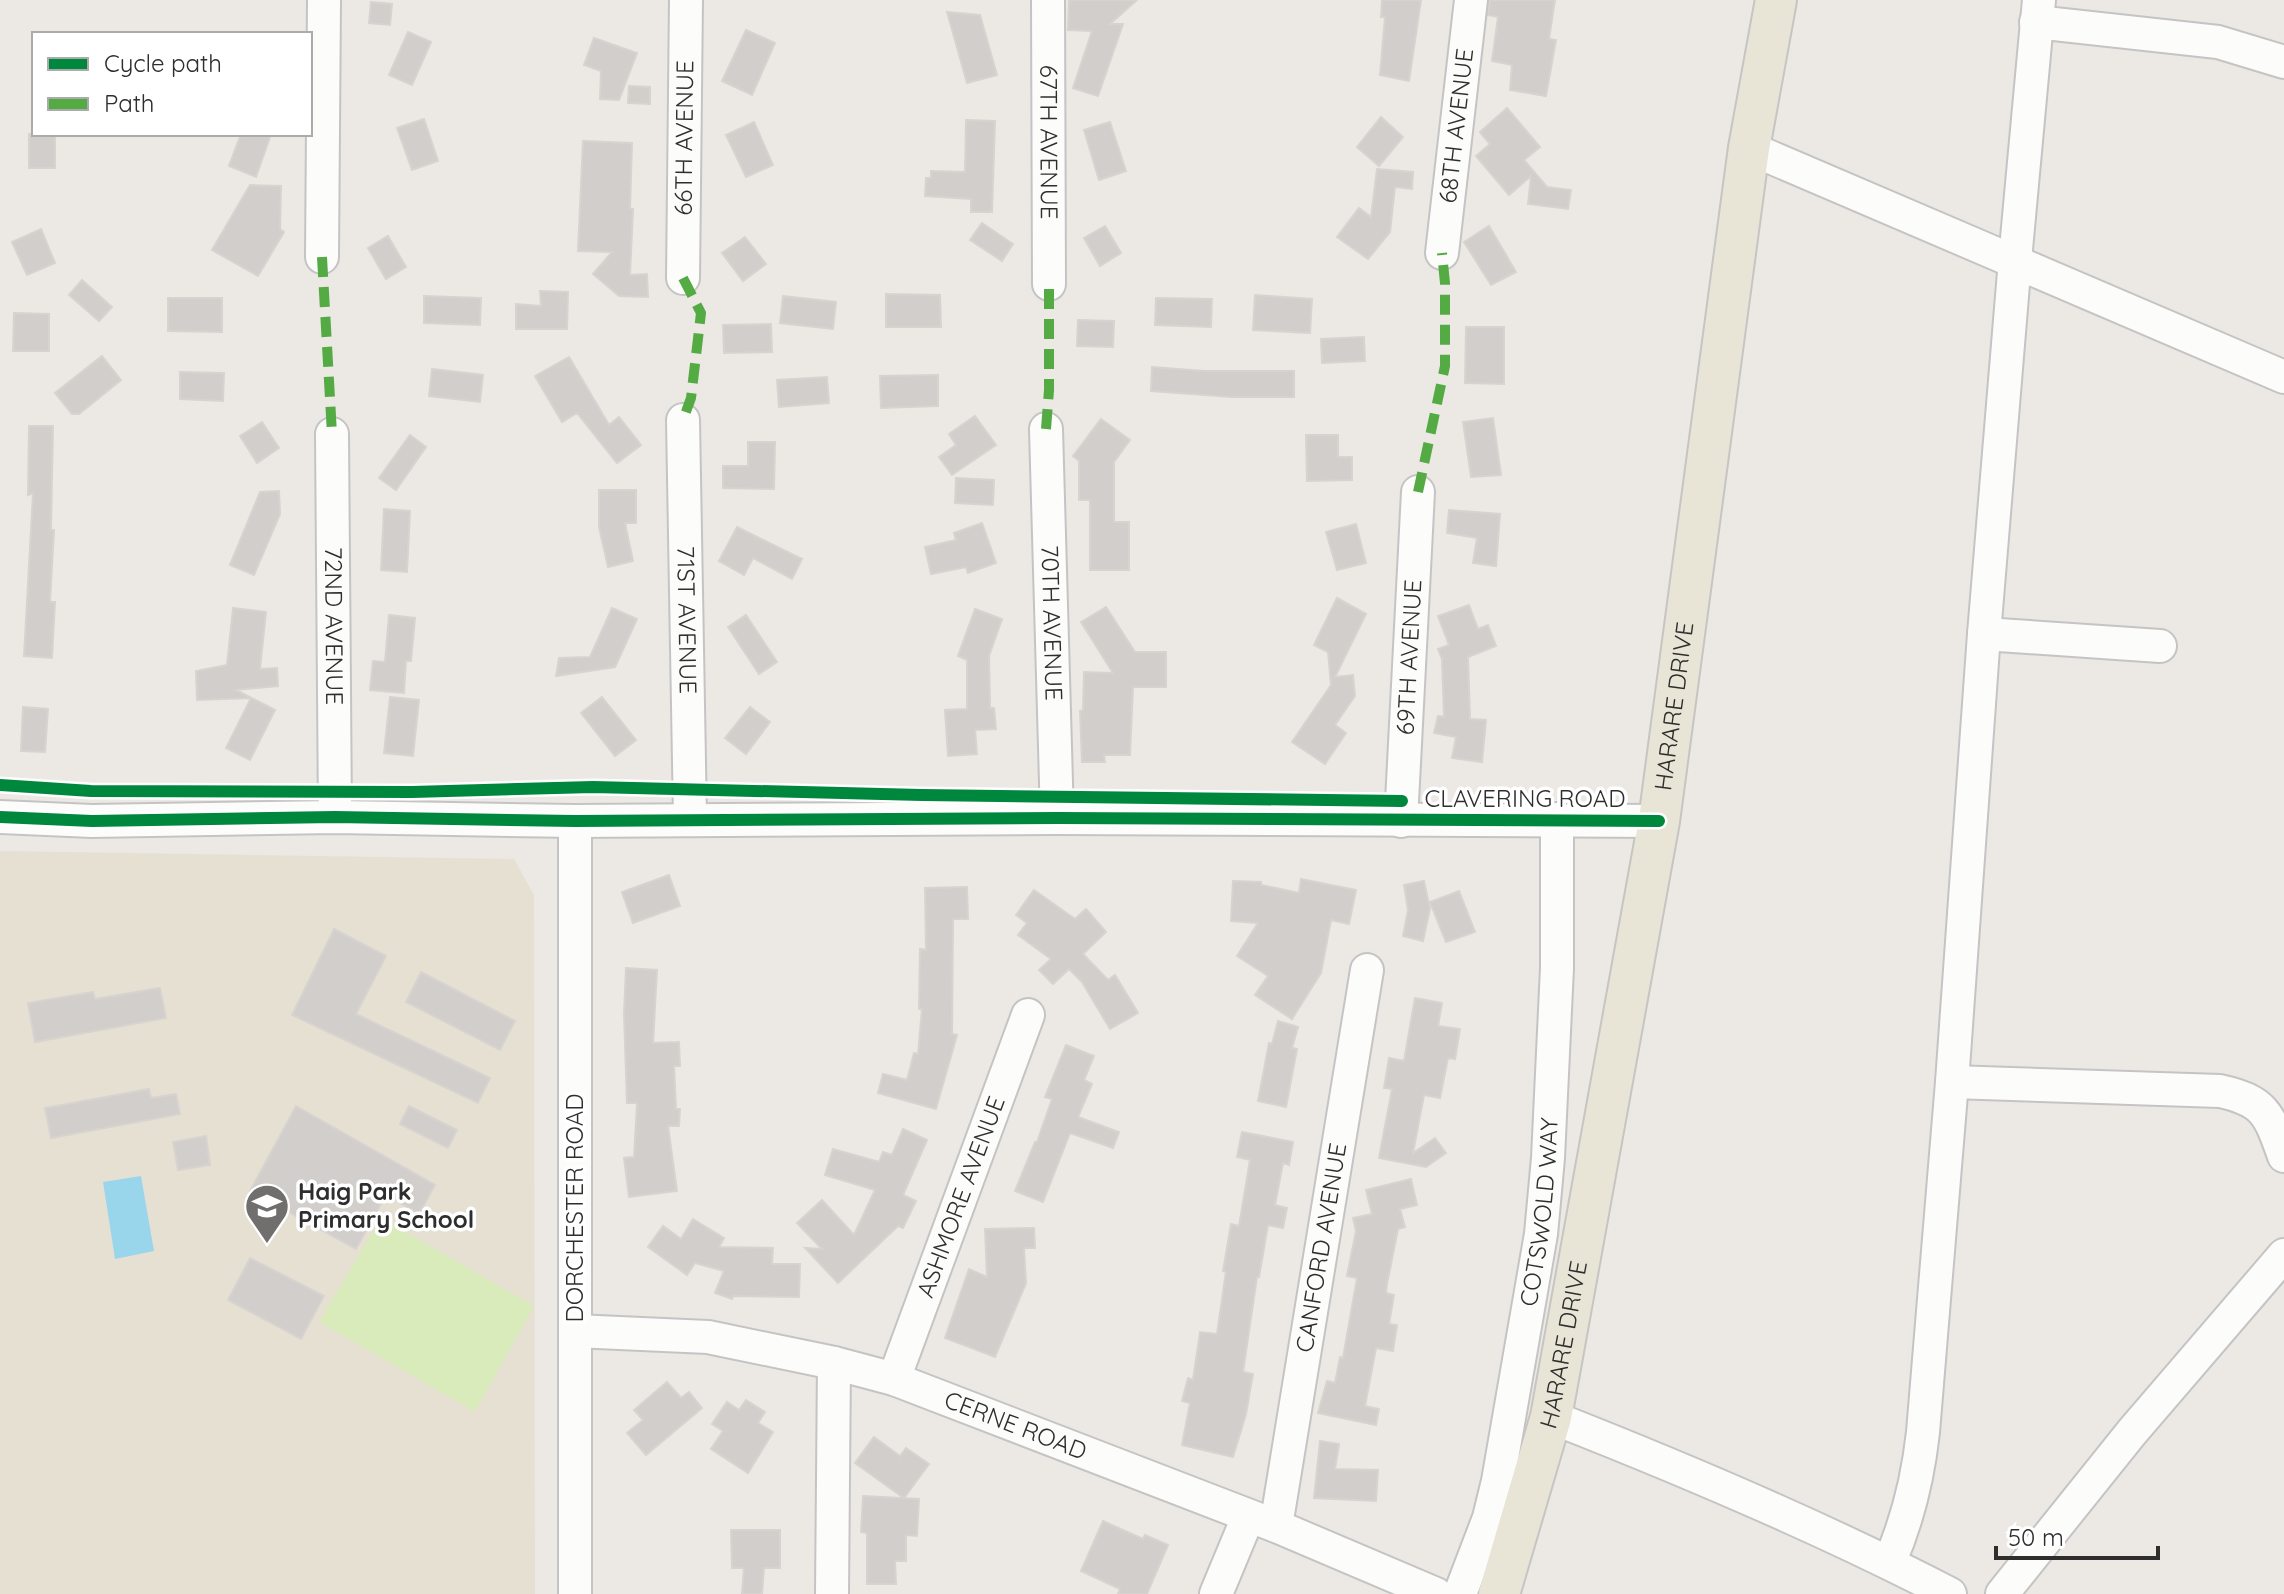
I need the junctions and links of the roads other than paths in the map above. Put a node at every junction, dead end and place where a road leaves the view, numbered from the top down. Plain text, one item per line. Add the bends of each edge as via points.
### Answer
1 (324, 0) edge
2 (686, 0) edge
3 (1048, 0) edge
4 (1471, 0) edge
5 (1776, 0) edge
6 (2038, 11) edge
7 (2284, 62) edge
8 (1749, 148) junction
9 (1442, 253) dead end
10 (322, 257) dead end
11 (2015, 260) junction
12 (683, 278) dead end
13 (1049, 284) dead end
14 (2284, 377) edge
15 (683, 420) dead end
16 (1046, 429) dead end
17 (332, 434) dead end
18 (1418, 492) dead end
19 (1984, 634) junction
20 (2160, 646) dead end
21 (0, 817) edge
22 (335, 817) junction
23 (1057, 818) junction
24 (690, 819) junction
25 (1557, 819) junction
26 (575, 821) junction
27 (1401, 821) junction
28 (1659, 821) junction
29 (1367, 970) dead end
30 (1028, 1015) dead end
31 (1952, 1082) junction
32 (2284, 1156) edge
33 (2284, 1255) edge
34 (575, 1331) junction
35 (834, 1363) junction
36 (894, 1379) junction
37 (1551, 1417) junction
38 (1262, 1522) junction
39 (1889, 1563) junction
40 (575, 1594) edge
41 (832, 1594) edge
42 (1216, 1594) edge
43 (1436, 1594) edge
44 (1460, 1594) edge
45 (1499, 1594) edge
46 (1950, 1594) edge
47 (2002, 1594) edge

1 - 10 street
2 - 12 street, 66TH AVENUE
3 - 13 street, 67TH AVENUE
4 - 9 street, 68TH AVENUE
5 - 8 main road, HARARE DRIVE
6 - 7 street via 2218,42
6 - 11 street
8 - 11 street
8 - 28 main road, HARARE DRIVE
11 - 14 street
11 - 19 street
15 - 24 street, 71ST AVENUE
16 - 23 street, 70TH AVENUE
17 - 22 street, 72ND AVENUE
18 - 27 street, 69TH AVENUE
19 - 20 street
19 - 31 street
21 - 22 street, CLAVERING ROAD
22 - 26 street, CLAVERING ROAD
23 - 24 street, CLAVERING ROAD
23 - 27 street, CLAVERING ROAD
24 - 26 street, CLAVERING ROAD
25 - 27 street, CLAVERING ROAD
25 - 28 street, CLAVERING ROAD
25 - 44 street, COTSWOLD WAY via 1557,968 1541,1234 1498,1481
26 - 34 street, DORCHESTER ROAD
28 - 37 main road, HARARE DRIVE
29 - 38 street, CANFORD AVENUE
30 - 36 street, ASHMORE AVENUE
31 - 32 street via 2243,1096 2270,1117
31 - 39 street via 1919,1471
33 - 47 street
34 - 35 street, CERNE ROAD via 708,1337
34 - 40 street, DORCHESTER ROAD
35 - 36 street, CERNE ROAD
35 - 41 street
36 - 38 street, CERNE ROAD
37 - 39 street
37 - 45 main road, HARARE DRIVE
38 - 42 street, CANFORD AVENUE
38 - 43 street, CERNE ROAD
39 - 46 street

